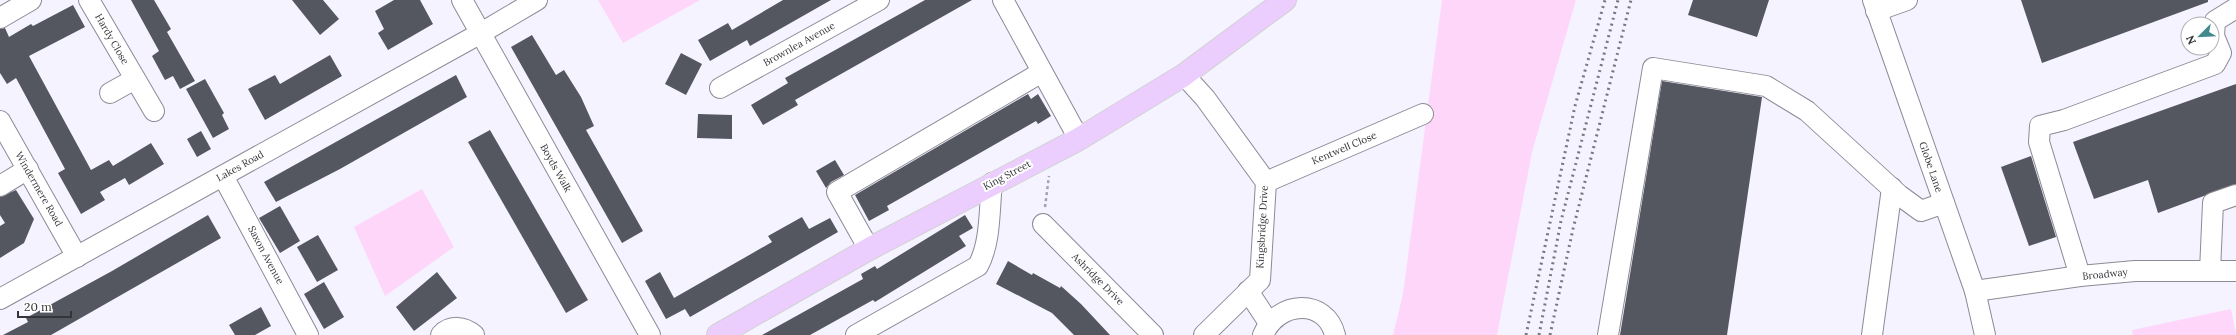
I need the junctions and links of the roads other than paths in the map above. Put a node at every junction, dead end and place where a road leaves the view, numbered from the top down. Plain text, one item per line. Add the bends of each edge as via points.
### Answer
1 (30, 0) edge
2 (90, 0) edge
3 (462, 0) edge
4 (538, 0) edge
5 (879, 0) edge
6 (1003, 0) edge
7 (1907, 0) edge
8 (1279, 2) edge
9 (1874, 5) edge
10 (2236, 8) edge
11 (0, 18) edge
12 (481, 33) junction
13 (1042, 72) junction
14 (1184, 75) junction
15 (135, 79) junction
16 (720, 88) dead end
17 (110, 93) dead end
18 (154, 111) dead end
19 (1423, 114) dead end
20 (0, 121) edge
21 (1079, 139) junction
22 (28, 169) junction
23 (223, 176) junction
24 (1266, 182) junction
25 (992, 183) junction
26 (0, 186) edge
27 (1892, 188) junction
28 (2236, 195) edge
29 (1944, 203) junction
30 (1043, 224) road end
31 (869, 249) junction
32 (77, 257) junction
33 (2210, 271) junction
34 (2236, 271) edge
35 (2080, 276) junction
36 (1248, 291) junction
37 (1975, 291) junction
38 (0, 299) edge
39 (1266, 329) edge
40 (308, 335) edge
41 (441, 335) edge
42 (474, 335) edge
43 (650, 335) edge
44 (718, 335) edge
45 (856, 335) edge
46 (1153, 335) edge
47 (1204, 335) edge
48 (1335, 335) edge
49 (1608, 335) edge
50 (1872, 335) edge
51 (1985, 335) edge

1 - 11 street
2 - 15 street, Hardy Close
3 - 12 street, Boyds Walk
4 - 12 street, Lakes Road
5 - 16 street, Brownlea Avenue
6 - 13 street
7 - 9 street
8 - 14 main road, King Street
9 - 29 street, Globe Lane
10 - 35 street via 2215,22 2214,36 2221,54 2215,64 2064,120 2040,126 2040,142
12 - 23 street, Lakes Road
12 - 43 street, Boyds Walk
13 - 21 street
13 - 31 street via 837,192
14 - 21 main road, King Street
14 - 24 street, Kingsbridge Drive via 1205,98
15 - 17 street
15 - 18 street, Hardy Close
19 - 24 street, Kentwell Close
20 - 22 street, Windermere Road
21 - 25 main road, King Street
22 - 26 street
22 - 32 street, Windermere Road
23 - 32 street, Lakes Road
23 - 40 street, Saxon Avenue
24 - 36 street, Kingsbridge Drive via 1260,280
25 - 31 main road, King Street
25 - 45 street via 986,240 978,266
27 - 29 street via 1921,211
27 - 49 street via 1807,111 1766,86 1653,68
27 - 50 street
28 - 33 street via 2213,203
29 - 37 street, Globe Lane
30 - 46 street, Ashridge Drive
31 - 44 main road, King Street
32 - 38 street, Lakes Road
33 - 34 street, Broadway
33 - 35 street, Broadway via 2135,271
35 - 37 street, Broadway
36 - 39 street
36 - 47 street, Kingsbridge Drive
37 - 51 street, Globe Lane
39 - 48 street via 1284,311 1297,308 1311,309 1331,324
41 - 42 street via 446,330 456,328

